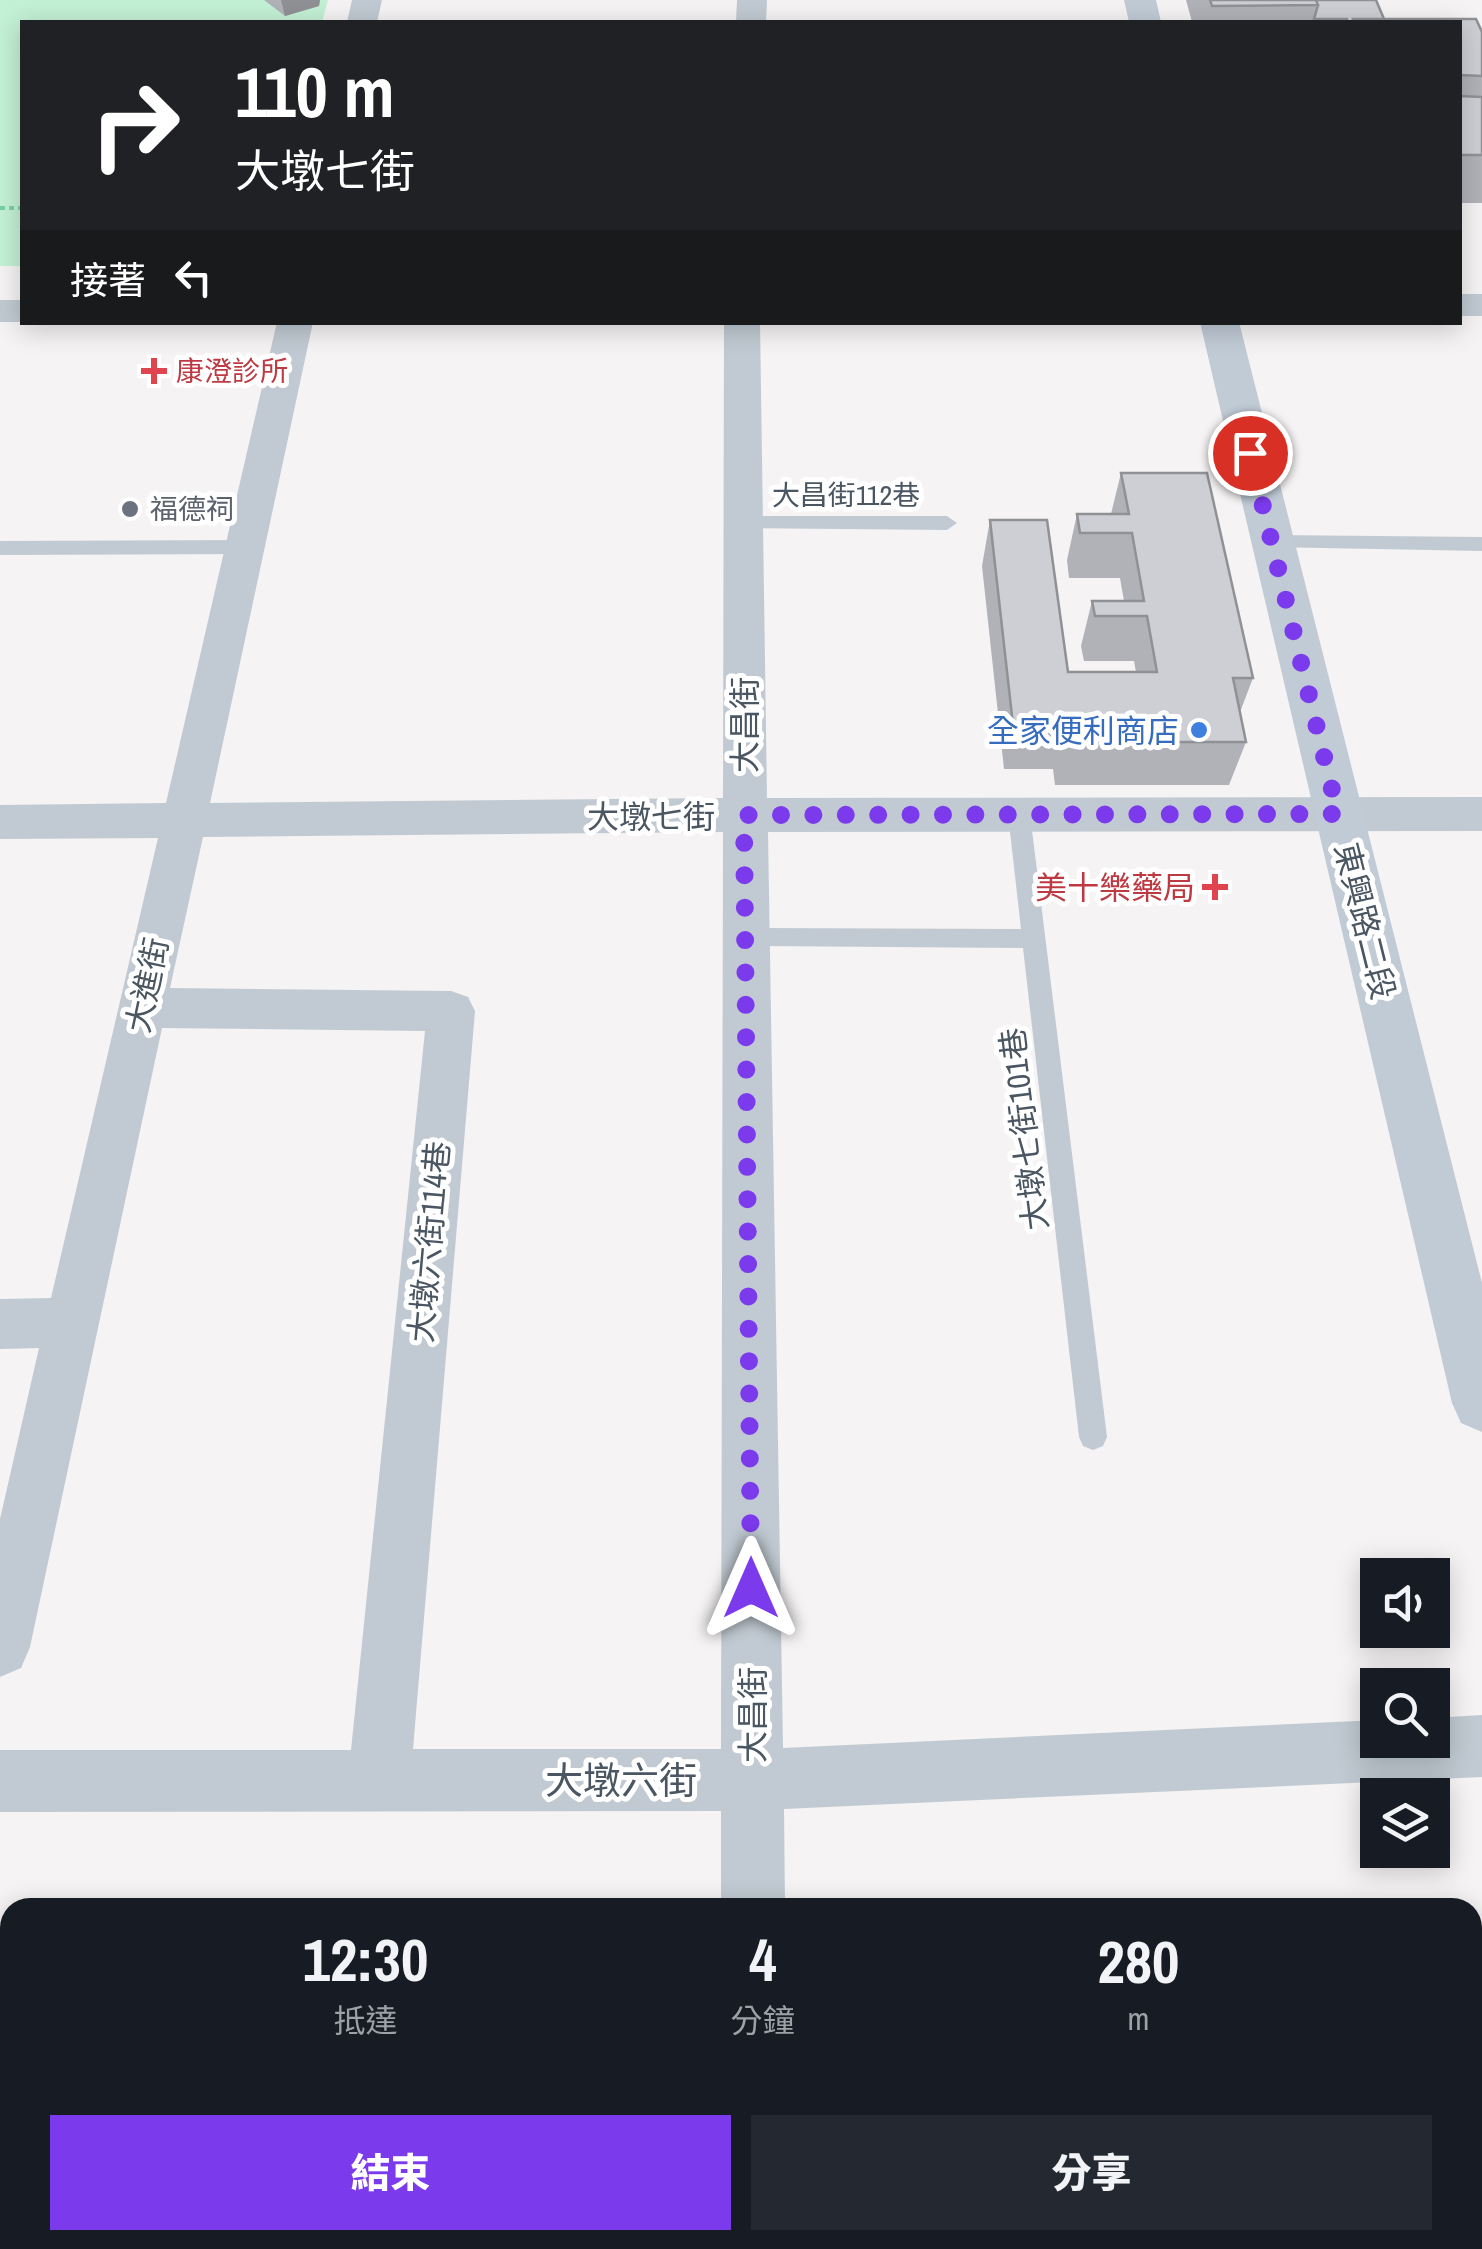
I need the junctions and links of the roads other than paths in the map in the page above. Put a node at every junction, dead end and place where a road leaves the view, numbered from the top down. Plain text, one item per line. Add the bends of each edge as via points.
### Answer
1 (294, 325) edge
2 (742, 325) edge
3 (1221, 325) edge
4 (745, 523) junction
5 (947, 523) dead end
6 (1271, 542) junction
7 (1482, 544) edge
8 (245, 547) junction
9 (0, 548) edge
10 (1019, 814) junction
11 (1338, 814) junction
12 (1482, 814) edge
13 (744, 815) junction
14 (182, 820) junction
15 (0, 822) edge
16 (747, 937) junction
17 (1034, 939) junction
18 (142, 1008) junction
19 (72, 1323) junction
20 (0, 1324) edge
21 (1482, 1400) edge
22 (1094, 1437) dead end
23 (0, 1647) edge
24 (1482, 1746) edge
25 (379, 1780) junction
26 (752, 1780) junction
27 (0, 1781) edge
28 (753, 1898) edge

1 - 8 street, 大進街
2 - 4 street, 大昌街
3 - 6 street, 東興路二段
4 - 5 lane, 大昌街112巷
4 - 13 street, 大昌街
6 - 7 lane
6 - 11 street, 東興路二段
8 - 9 lane
8 - 14 street, 大進街
10 - 11 street, 大墩七街
10 - 13 street, 大墩七街
10 - 17 lane, 大墩七街101巷
11 - 12 street, 大墩七街
11 - 21 street, 東興路二段
13 - 14 street, 大墩七街
13 - 16 street, 大昌街
14 - 15 street, 大墩七街
14 - 18 street, 大進街
16 - 17 lane
16 - 26 street, 大昌街
17 - 22 lane, 大墩七街101巷
18 - 19 street, 大進街
18 - 25 street, 大墩六街114巷 via 451,1011
19 - 20 street
19 - 23 street, 大進街
24 - 26 street, 大墩六街
25 - 26 street, 大墩六街
25 - 27 street, 大墩六街
26 - 28 street, 大昌街

